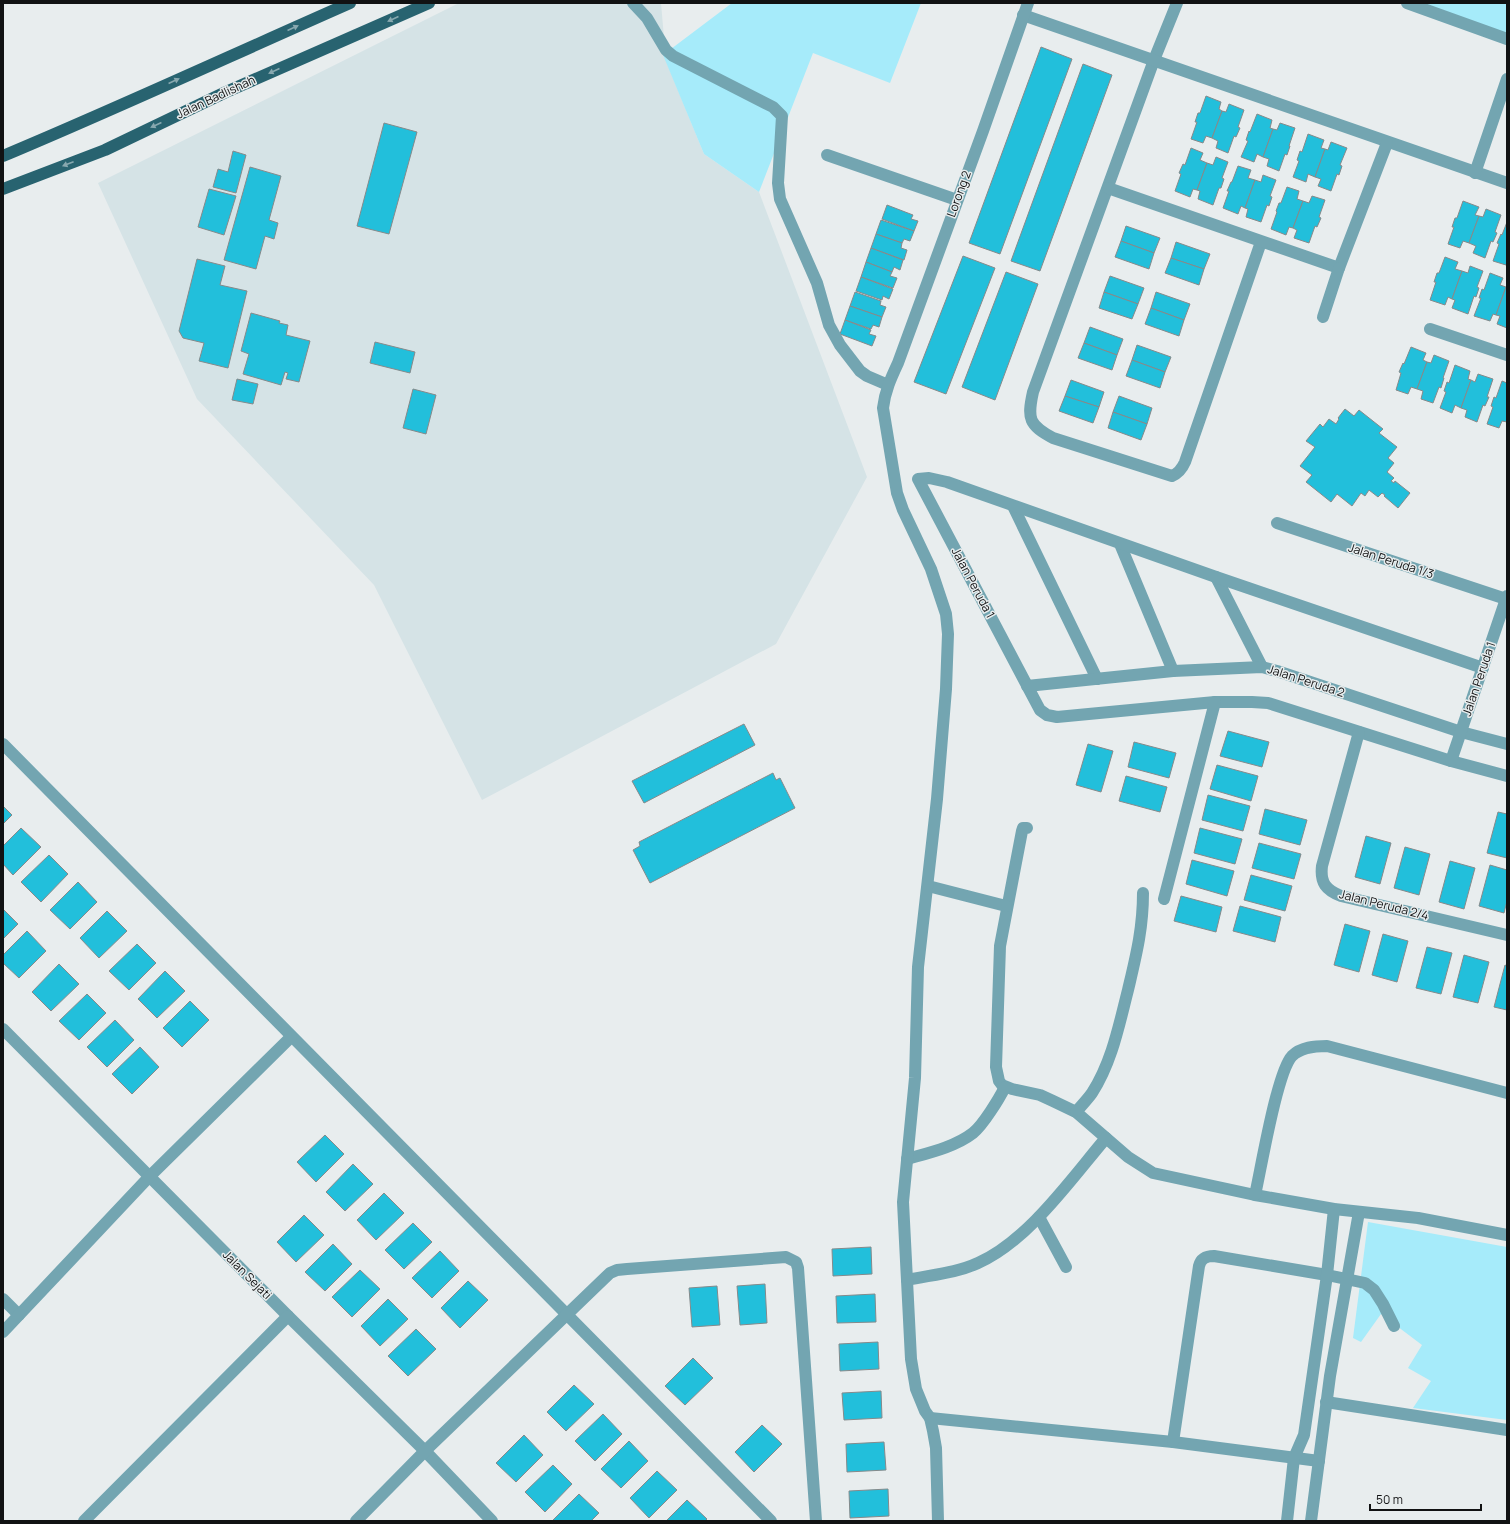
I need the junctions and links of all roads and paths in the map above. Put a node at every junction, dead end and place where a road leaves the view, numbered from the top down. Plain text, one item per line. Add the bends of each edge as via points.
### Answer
1 (350, 3) edge
2 (429, 3) edge
3 (633, 3) edge
4 (1028, 3) edge
5 (1177, 3) edge
6 (1407, 3) edge
7 (1024, 15) junction
8 (1507, 39) edge
9 (1154, 60) junction
10 (1507, 79) edge
11 (1388, 143) junction
12 (827, 155) dead end
13 (3, 156) edge
14 (1475, 173) junction
15 (1507, 184) edge
16 (1108, 188) junction
17 (3, 189) edge
18 (957, 200) junction
19 (1261, 242) junction
20 (1340, 268) junction
21 (1323, 317) dead end
22 (1430, 329) dead end
23 (1507, 354) edge
24 (888, 385) junction
25 (1013, 506) junction
26 (1277, 523) dead end
27 (1120, 544) junction
28 (1216, 577) junction
29 (1506, 597) edge
30 (1262, 667) junction
31 (1483, 668) junction
32 (1173, 671) junction
33 (1097, 679) junction
34 (1027, 686) junction
35 (1215, 702) junction
36 (1359, 732) junction
37 (1461, 732) junction
38 (3, 744) edge
39 (1507, 744) edge
40 (1451, 761) junction
41 (1507, 776) edge
42 (1027, 828) dead end
43 (928, 886) junction
44 (1142, 893) dead end
45 (1164, 899) dead end
46 (1006, 906) junction
47 (1507, 935) edge
48 (3, 1029) edge
49 (291, 1037) junction
50 (1006, 1087) junction
51 (1507, 1093) edge
52 (1076, 1112) junction
53 (1106, 1138) junction
54 (907, 1159) junction
55 (150, 1177) junction
56 (1255, 1195) junction
57 (1334, 1208) junction
58 (1359, 1212) junction
59 (1039, 1217) junction
60 (1507, 1235) edge
61 (1066, 1267) dead end
62 (1327, 1275) junction
63 (1348, 1279) junction
64 (907, 1280) junction
65 (3, 1299) edge
66 (566, 1314) junction
67 (19, 1315) junction
68 (288, 1316) junction
69 (1394, 1326) dead end
70 (3, 1332) edge
71 (1326, 1402) junction
72 (930, 1418) junction
73 (1507, 1430) edge
74 (1173, 1442) junction
75 (425, 1451) junction
76 (1294, 1458) junction
77 (1319, 1461) junction
78 (84, 1521) edge
79 (356, 1521) edge
80 (492, 1521) edge
81 (770, 1521) edge
82 (816, 1521) edge
83 (938, 1521) edge
84 (1286, 1521) edge
85 (1312, 1521) edge

13 -> 1 main road
2 -> 17 main road, Jalan Badlishah via 226,92 105,150
3 - 24 street via 647,18 666,50 673,56 773,107 782,116 778,183 780,199 817,283 829,325 840,345 860,371
4 - 7 street, Lorong 2
5 - 9 street
6 - 8 street
7 - 9 street
7 - 18 street, Lorong 2
9 - 11 street
9 - 16 street
10 - 14 street
11 - 14 street
11 - 20 street
12 - 18 street
14 - 15 street
16 - 19 street
16 - 19 street via 1029,408 1032,422 1039,430 1053,438 1172,476 1177,474 1185,462
18 - 24 street, Lorong 2
19 - 20 street
20 - 21 street
22 - 23 street
24 - 43 street via 883,408 900,502 931,569 946,614 948,634 945,704
25 - 27 street
25 - 33 street
25 - 34 street, Jalan Peruda 1 via 947,482 929,478 918,479
26 - 29 street, Jalan Peruda 1/3
27 - 28 street
27 - 32 street
28 - 30 street
28 - 31 street
29 - 31 street, Jalan Peruda 1
30 - 32 street, Jalan Peruda 2
30 - 37 street, Jalan Peruda 2
31 - 37 street, Jalan Peruda 1
32 - 33 street, Jalan Peruda 2
33 - 34 street, Jalan Peruda 2
34 - 35 street, Jalan Peruda 1 via 1040,710 1057,717
35 - 36 street, Jalan Peruda 1 via 1268,704
35 - 45 street
36 - 40 street, Jalan Peruda 1
36 - 47 street, Jalan Peruda 2/4 via 1322,866 1321,874 1326,886 1341,896
37 - 39 street, Jalan Peruda 2
37 - 40 street, Jalan Peruda 1
38 - 49 street via 230,972
40 - 41 street, Jalan Peruda 1
42 - 46 street via 1023,828 1022,831
43 - 46 street
43 - 54 street via 918,967 915,1078
44 - 52 street via 1139,944 1116,1038 1092,1093
46 - 50 street via 1000,946 996,1067 999,1081
48 - 55 street, Jalan Sejati
49 - 55 street
49 - 66 street
50 - 52 street via 1040,1095
50 - 54 street via 974,1132 944,1147
51 - 56 street via 1327,1046 1312,1046 1293,1056 1285,1068
52 - 53 street
53 - 56 street via 1128,1157 1153,1173
53 - 59 street
54 - 64 street via 903,1202
55 - 67 street
55 - 68 street, Jalan Sejati
56 - 57 street
57 - 58 street
57 - 62 street
58 - 60 street via 1418,1218
58 - 63 street
59 - 61 street
59 - 64 street via 1012,1241 977,1264
62 - 63 street
62 - 74 street via 1214,1256 1203,1258 1199,1266
62 - 76 street via 1304,1435
63 - 69 street via 1365,1283 1374,1290
63 - 71 street
64 - 72 street via 912,1367 916,1389
65 - 67 street
66 - 75 street
66 - 81 street
66 - 82 street via 603,1278 617,1270 786,1257 796,1262
67 - 70 street
68 - 75 street, Jalan Sejati
68 - 78 street
71 - 73 street
71 - 77 street
72 - 74 street
72 - 83 street via 936,1448
74 - 76 street
75 - 79 street
75 - 80 street, Jalan Sejati
76 - 77 street
76 - 84 street
77 - 85 street

